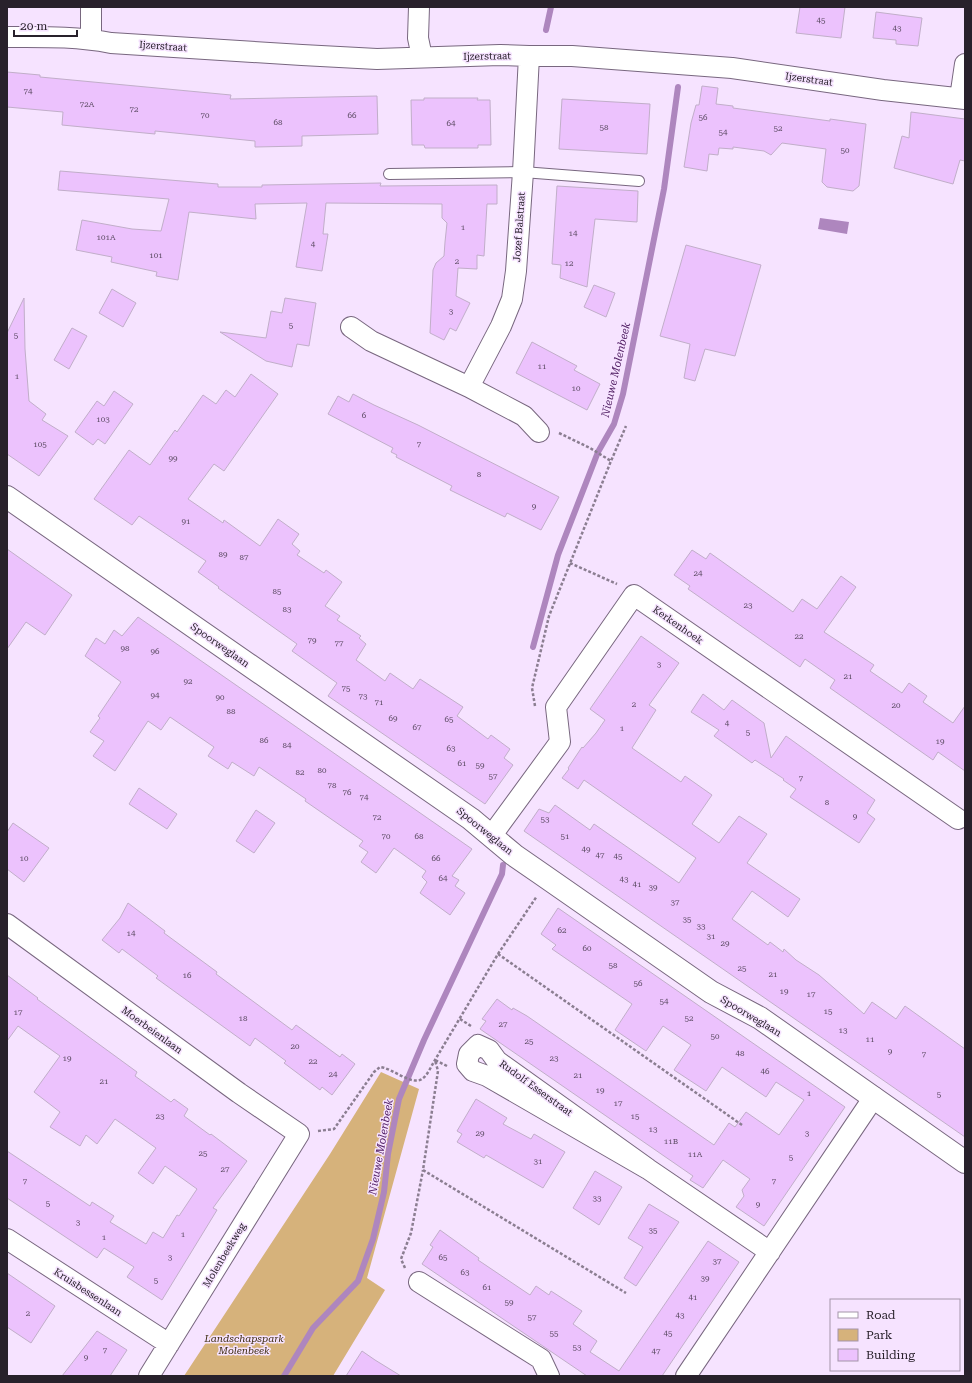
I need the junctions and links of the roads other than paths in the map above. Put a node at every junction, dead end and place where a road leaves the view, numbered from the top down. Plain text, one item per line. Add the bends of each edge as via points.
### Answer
1 (91, 7) edge
2 (419, 7) edge
3 (7, 37) edge
4 (91, 39) junction
5 (529, 56) junction
6 (422, 57) junction
7 (965, 64) edge
8 (963, 98) edge
9 (523, 172) junction
10 (390, 174) dead end
11 (639, 181) dead end
12 (351, 327) dead end
13 (469, 387) junction
14 (539, 432) road end
15 (7, 497) edge
16 (958, 819) dead end
17 (492, 835) junction
18 (7, 924) edge
19 (467, 1064) road end
20 (874, 1097) junction
21 (299, 1134) joint
22 (965, 1162) edge
23 (7, 1239) edge
24 (770, 1252) junction
25 (419, 1282) road end
26 (169, 1344) junction
27 (149, 1376) edge
28 (549, 1376) edge
29 (686, 1376) edge

1 - 4 street
2 - 6 street via 418,38
3 - 4 street, Ijzerstraat via 62,36
4 - 6 street, Ijzerstraat via 111,43 302,55
5 - 6 street, Ijzerstraat via 500,54
5 - 8 street, Ijzerstraat via 572,56 725,67 883,90
5 - 9 street, Jozef Balstraat
7 - 8 street
9 - 10 lane
9 - 11 lane
9 - 13 street, Jozef Balstraat via 512,299
12 - 13 street via 371,342
13 - 14 street via 524,416
15 - 17 street, Spoorweglaan
16 - 17 street, Kerkenhoek via 634,595 556,707 560,742
17 - 20 street, Spoorweglaan via 514,855 711,992 760,1018
18 - 21 street, Moerbeienlaan
19 - 24 street, Rudolf Esserstraat via 473,1071 487,1076 648,1169
20 - 22 street, Spoorweglaan
20 - 24 street
21 - 26 street, Molenbeekweg
23 - 26 street, Kruisbessenlaan
24 - 29 street
25 - 28 street via 541,1359
26 - 27 street, Molenbeekweg

